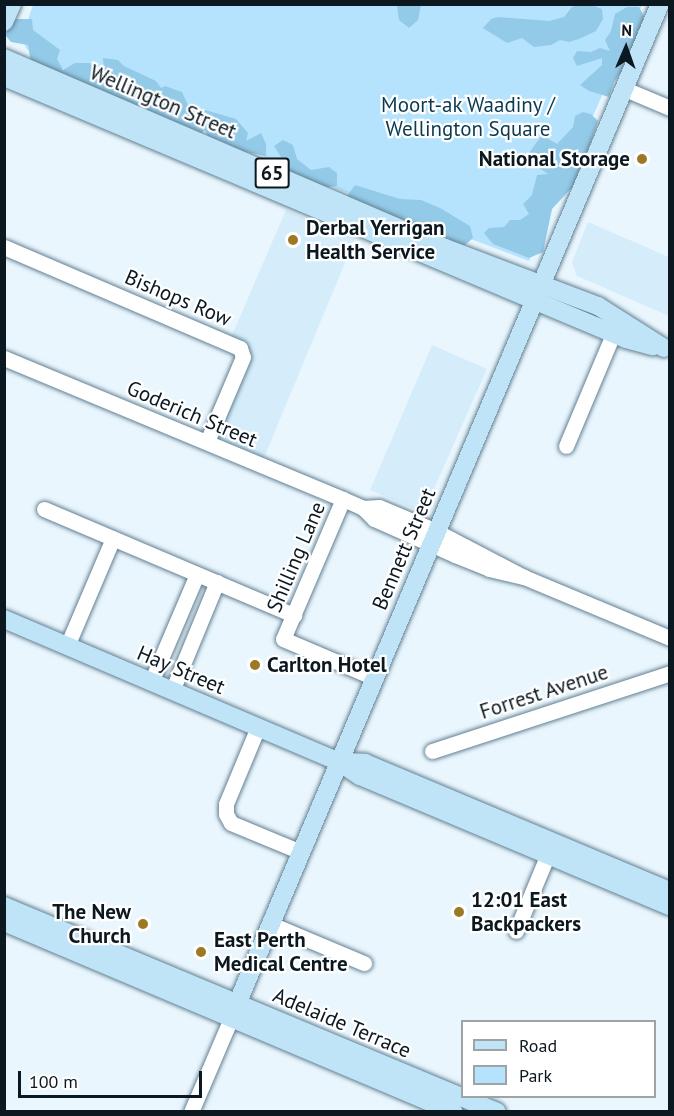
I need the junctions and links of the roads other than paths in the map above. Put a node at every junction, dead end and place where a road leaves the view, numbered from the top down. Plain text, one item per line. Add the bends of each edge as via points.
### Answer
1 (12, 4) edge
2 (660, 4) edge
3 (4, 22) edge
4 (4, 58) edge
5 (4, 77) edge
6 (625, 89) junction
7 (669, 108) edge
8 (4, 247) edge
9 (538, 292) junction
10 (613, 333) junction
11 (667, 349) edge
12 (4, 358) edge
13 (207, 442) junction
14 (566, 446) dead end
15 (344, 499) junction
16 (44, 509) dead end
17 (434, 537) junction
18 (113, 538) junction
19 (197, 574) junction
20 (217, 582) junction
21 (294, 615) junction
22 (4, 619) edge
23 (669, 638) edge
24 (67, 646) junction
25 (669, 673) edge
26 (375, 678) junction
27 (151, 682) junction
28 (172, 691) junction
29 (258, 727) junction
30 (432, 751) dead end
31 (339, 762) junction
32 (301, 852) junction
33 (548, 854) junction
34 (669, 891) edge
35 (4, 906) edge
36 (669, 906) edge
37 (4, 922) edge
38 (271, 924) junction
39 (516, 931) dead end
40 (364, 963) dead end
41 (235, 1010) junction
42 (461, 1098) edge
43 (461, 1098) edge
44 (191, 1112) edge
45 (453, 1112) edge
46 (497, 1112) edge

1 - 3 main road
2 - 6 main road, Bennett Street
4 - 9 main road, Wellington Street / 65
5 - 9 main road, Wellington Street / 65
6 - 7 street
6 - 9 main road, Bennett Street
8 - 13 street, Bishops Row via 240,348 243,357
9 - 10 main road, Wellington Street / 65
9 - 11 main road, Wellington Street / 65 via 607,310
9 - 17 main road, Bennett Street
10 - 11 main road, Wellington Street / 65
10 - 14 street
12 - 13 street, Goderich Street
13 - 15 street, Goderich Street
15 - 17 street, Goderich Street via 363,508 379,507
15 - 21 street, Shilling Lane
16 - 18 street
17 - 23 street, Goderich Street
17 - 26 main road, Bennett Street
18 - 19 street
18 - 24 street
19 - 20 street
19 - 27 street
20 - 21 street
20 - 28 street
21 - 26 street, Shilling Lane via 283,639
22 - 24 main road, Hay Street
24 - 27 main road, Hay Street
25 - 30 street, Forrest Avenue
26 - 31 main road, Bennett Street
27 - 28 main road, Hay Street
28 - 29 main road, Hay Street
29 - 31 main road, Hay Street
29 - 32 street via 226,804 226,814 231,823
31 - 32 main road, Bennett Street
31 - 33 main road, Hay Street via 360,776
31 - 34 main road, Hay Street via 365,763
32 - 38 main road, Bennett Street
33 - 36 main road, Hay Street
33 - 39 street
35 - 41 main road, Adelaide Terrace
37 - 41 main road, Adelaide Terrace
38 - 40 street
38 - 41 main road, Bennett Street
41 - 42 main road, Adelaide Terrace
41 - 44 street, Bennett Street
41 - 45 main road, Adelaide Terrace
43 - 46 main road, Adelaide Terrace

